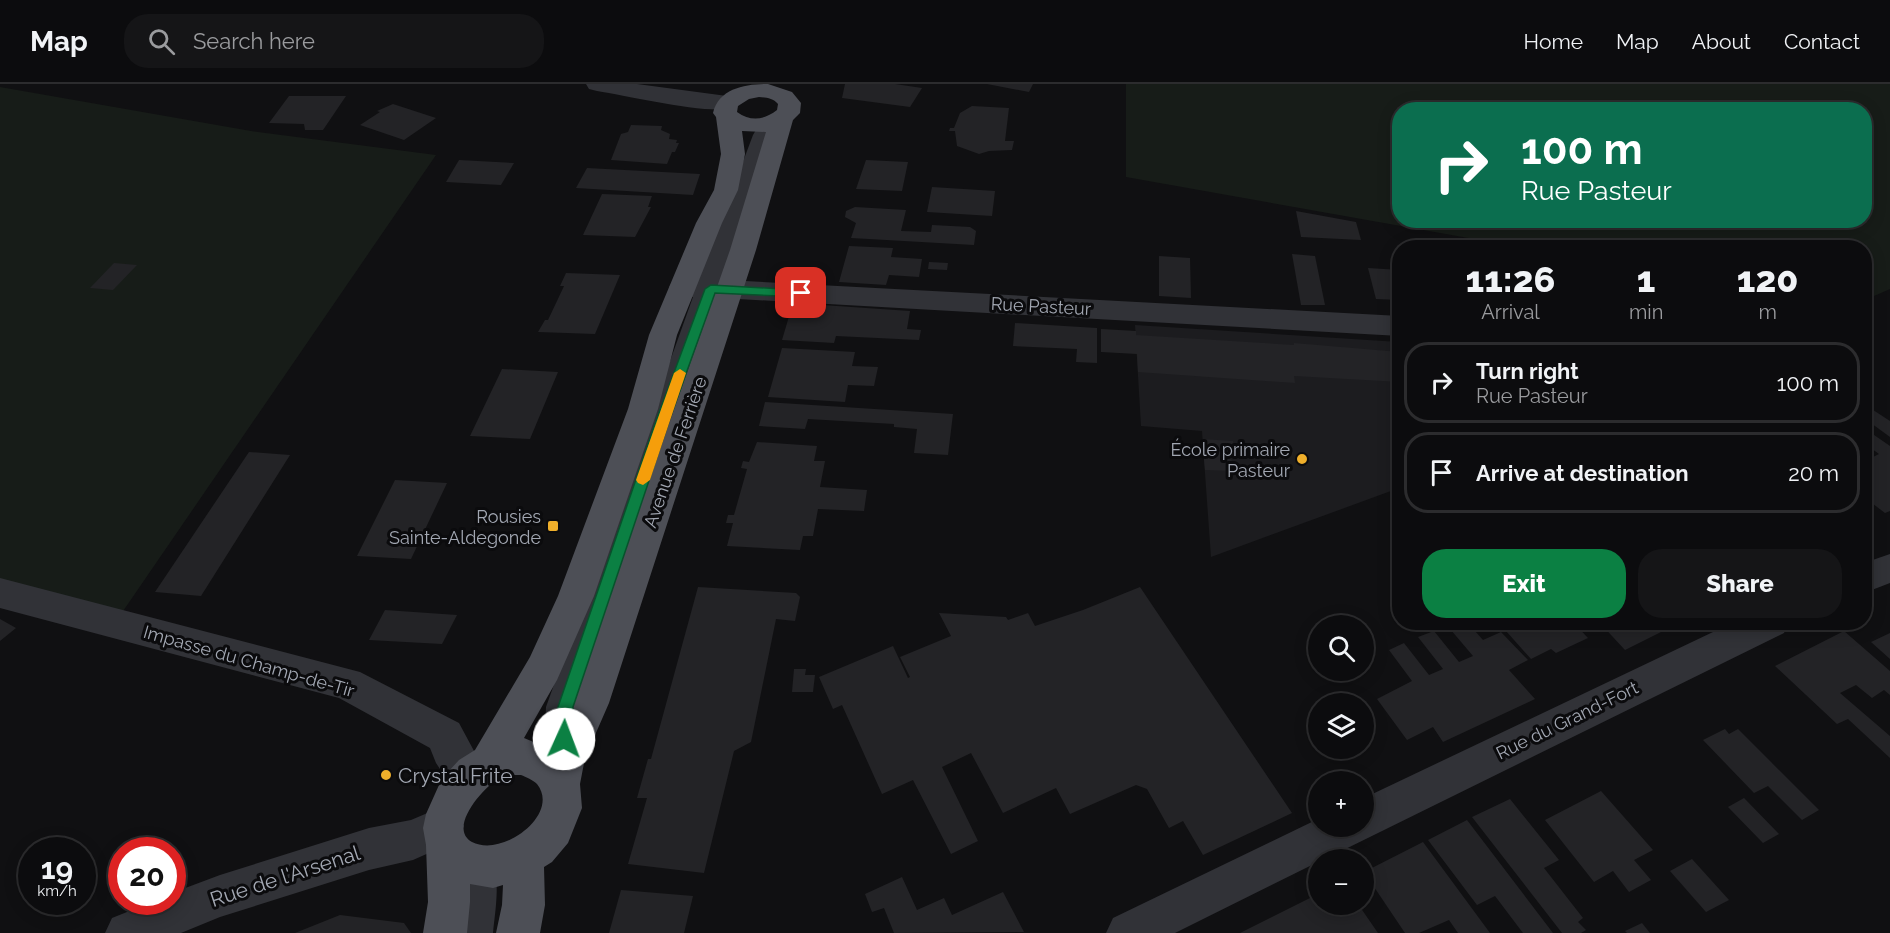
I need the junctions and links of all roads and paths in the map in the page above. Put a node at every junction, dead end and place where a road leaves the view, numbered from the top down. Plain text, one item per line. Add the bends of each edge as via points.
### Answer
1 (597, 84) edge
2 (738, 99) edge
3 (784, 106) edge
4 (708, 288) junction
5 (1392, 326) edge
6 (1890, 568) edge
7 (1872, 576) edge
8 (0, 593) edge
9 (1754, 630) edge
10 (562, 768) junction
11 (478, 770) junction
12 (1374, 814) edge
13 (1325, 837) edge
14 (455, 845) junction
15 (522, 859) junction
16 (127, 933) edge
17 (444, 933) edge
18 (471, 933) edge
19 (518, 933) edge
20 (1128, 933) edge

1 - 2 street via 692,100
2 - 3 main road via 773,91
2 - 3 main road via 741,124
2 - 4 main road, Avenue de Ferrière via 726,190 709,223
3 - 4 main road, Avenue de Ferrière
4 - 5 street, Rue Pasteur
4 - 10 main road, Avenue de Ferrière via 590,703
4 - 11 main road, Avenue de Ferrière via 663,335 643,409 576,596 544,668
6 - 7 street
8 - 11 street, Impasse du Champ-de-Tir via 347,684 445,736 450,750
9 - 12 street, Rue du Grand-Fort
10 - 11 main road via 552,769 524,756 506,757
10 - 15 main road via 564,797 560,815 552,832
11 - 14 main road via 452,797 446,811
13 - 20 street
14 - 15 main road via 498,867
14 - 16 street, Rue de l'Arsenal via 413,840 369,849 220,896
14 - 17 main road
14 - 18 street via 476,893
15 - 19 main road via 526,887

